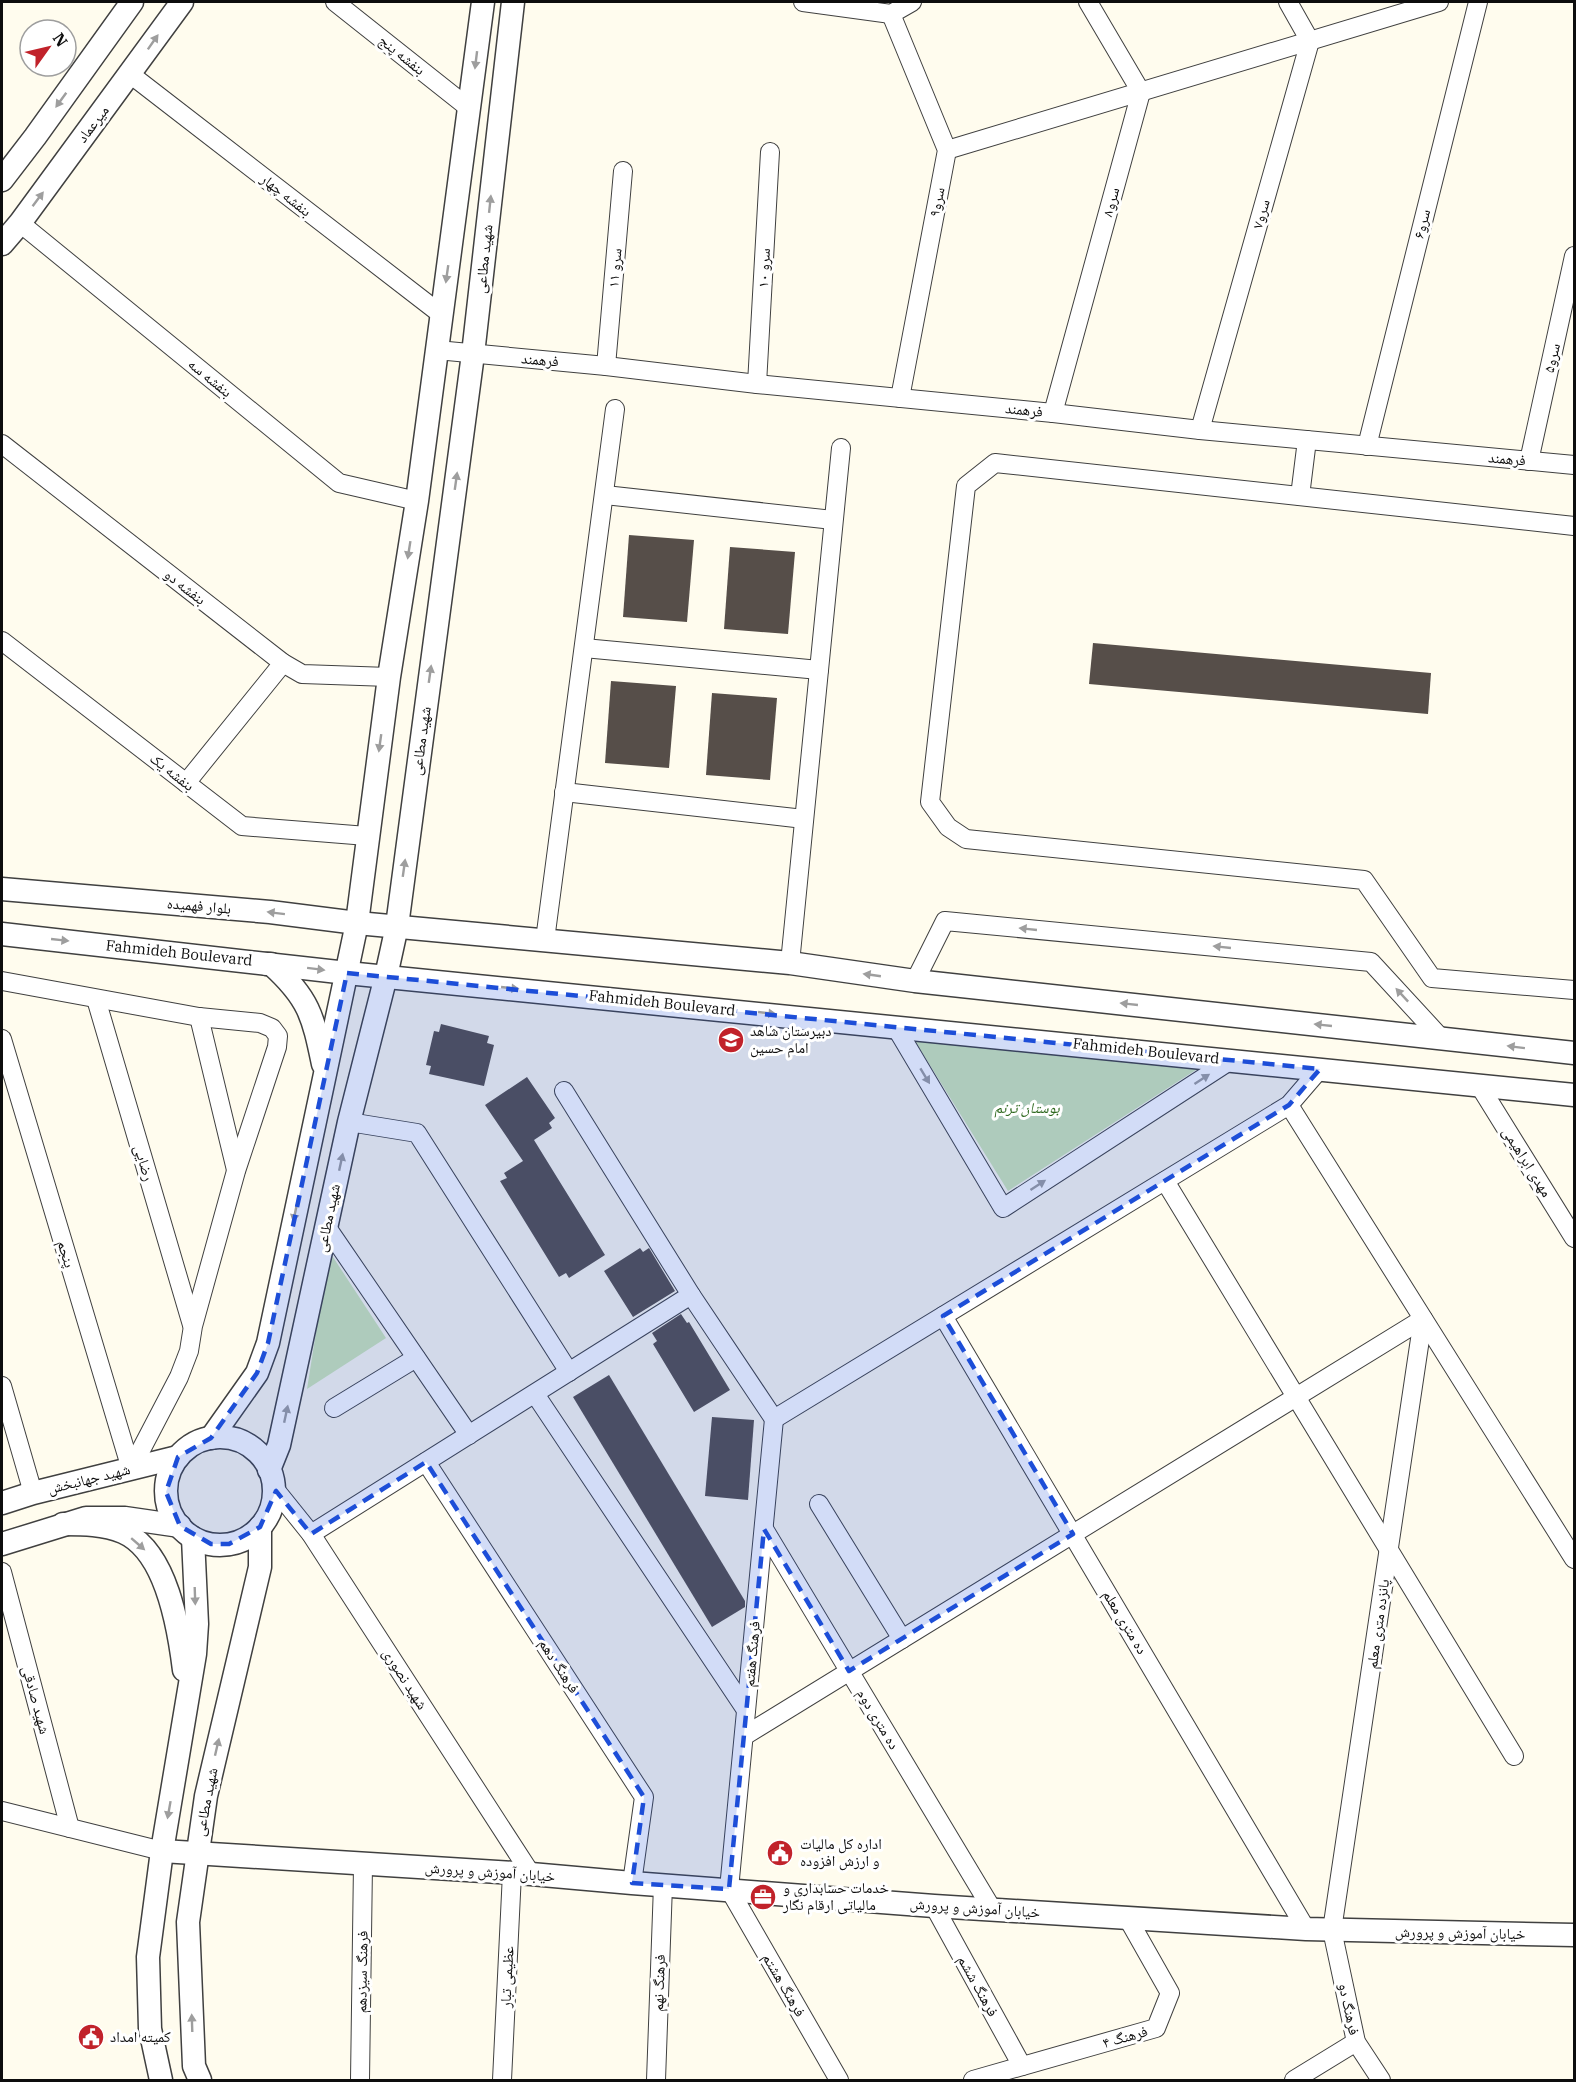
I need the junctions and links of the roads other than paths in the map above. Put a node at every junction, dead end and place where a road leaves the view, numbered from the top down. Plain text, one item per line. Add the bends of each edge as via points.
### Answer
1 (132, 2) edge
2 (182, 2) edge
3 (335, 2) edge
4 (483, 2) edge
5 (513, 2) edge
6 (803, 2) edge
7 (912, 2) edge
8 (1088, 2) edge
9 (1288, 2) edge
10 (1439, 2) edge
11 (1478, 2) edge
12 (891, 14) junction
13 (1310, 41) junction
14 (130, 74) junction
15 (1142, 92) junction
16 (470, 109) junction
17 (947, 150) junction
18 (770, 152) dead end
19 (623, 171) dead end
20 (2, 180) edge
21 (20, 223) junction
22 (2, 244) edge
23 (1575, 256) edge
24 (442, 315) junction
25 (437, 350) junction
26 (473, 354) junction
27 (606, 366) junction
28 (757, 384) junction
29 (900, 398) junction
30 (615, 409) dead end
31 (1053, 413) junction
32 (1200, 430) junction
33 (1307, 440) junction
34 (2, 444) edge
35 (1367, 446) junction
36 (840, 448) dead end
37 (1529, 461) junction
38 (1575, 465) edge
39 (605, 495) junction
40 (1300, 496) junction
41 (417, 501) junction
42 (833, 520) junction
43 (1575, 526) edge
44 (2, 641) edge
45 (584, 648) junction
46 (283, 663) junction
47 (819, 670) junction
48 (390, 677) junction
49 (186, 783) junction
50 (564, 792) junction
51 (804, 819) junction
52 (368, 836) junction
53 (2, 890) edge
54 (357, 923) junction
55 (397, 926) junction
56 (2, 934) edge
57 (545, 940) junction
58 (251, 961) junction
59 (790, 963) junction
60 (347, 973) junction
61 (386, 976) junction
62 (2, 981) edge
63 (915, 981) junction
64 (1575, 990) edge
65 (96, 999) junction
66 (199, 1017) junction
67 (895, 1026) junction
68 (1441, 1038) junction
69 (2, 1039) edge
70 (1575, 1053) edge
71 (1231, 1060) junction
72 (1320, 1069) junction
73 (324, 1073) junction
74 (1479, 1085) junction
75 (564, 1091) dead end
76 (1575, 1095) edge
77 (1289, 1105) junction
78 (349, 1122) junction
79 (236, 1171) junction
80 (1165, 1181) junction
81 (326, 1226) junction
82 (1575, 1238) edge
83 (691, 1295) junction
84 (943, 1316) junction
85 (1423, 1318) junction
86 (192, 1326) junction
87 (416, 1358) junction
88 (569, 1372) junction
89 (2, 1386) edge
90 (535, 1394) junction
91 (1296, 1397) junction
92 (334, 1408) dead end
93 (774, 1419) junction
94 (469, 1435) junction
95 (211, 1438) junction
96 (178, 1458) junction
97 (426, 1462) junction
98 (131, 1469) junction
99 (272, 1479) junction
100 (33, 1493) junction
101 (2, 1503) edge
102 (819, 1504) dead end
103 (63, 1524) junction
104 (260, 1527) junction
105 (764, 1529) junction
106 (187, 1532) junction
107 (311, 1534) junction
108 (1072, 1534) junction
109 (2, 1544) edge
110 (1389, 1550) junction
111 (1575, 1559) edge
112 (2, 1572) edge
113 (902, 1639) junction
114 (849, 1671) junction
115 (187, 1705) junction
116 (747, 1710) junction
117 (744, 1736) junction
118 (1514, 1756) dead end
119 (2, 1810) edge
120 (70, 1828) junction
121 (162, 1851) junction
122 (197, 1853) junction
123 (363, 1864) junction
124 (522, 1873) junction
125 (632, 1883) junction
126 (663, 1885) junction
127 (729, 1889) junction
128 (934, 1906) junction
129 (992, 1909) junction
130 (1127, 1917) junction
131 (1306, 1929) junction
132 (1332, 1930) junction
133 (1575, 1935) edge
134 (1356, 2042) junction
135 (1022, 2066) junction
136 (161, 2080) edge
137 (200, 2080) edge
138 (360, 2080) edge
139 (502, 2080) edge
140 (656, 2080) edge
141 (839, 2080) edge
142 (973, 2080) edge
143 (1294, 2080) edge
144 (1381, 2080) edge

1 -> 20 street
14 -> 2 street, میرعماد
3 - 16 street, بنفشه پنج
4 -> 16 street
26 -> 5 street, شهید مطاعی
6 - 12 street
7 - 12 street
8 - 15 street
9 - 13 street
10 - 13 street
11 - 35 street, سرو۶
12 - 17 street
13 - 15 street
13 - 32 street, سرو۷
21 -> 14 street, میرعماد
14 - 24 street, بنفشه چهار
15 - 17 street
15 - 31 street, سرو۸
16 -> 24 street
17 - 29 street, سرو۹
18 - 28 street, سرو ۱۰
19 - 27 street, ۱۱ سرو
21 - 22 street, میرعماد
21 - 41 street, بنفشه سه via 339,483
23 - 37 street, سرو۵
24 - 25 street
25 - 26 street, فرهمند
25 - 41 street
26 - 27 street, فرهمند
55 -> 26 street, شهید مطاعی
27 - 28 street, فرهمند
28 - 29 street, فرهمند
29 - 31 street, فرهمند
30 - 39 street
31 - 32 street, فرهمند
32 - 33 street, فرهمند
33 - 35 street, فرهمند
33 - 40 street
34 - 46 street, بنفشه دو
35 - 37 street, فرهمند
36 - 42 street
37 - 38 street, فرهمند
39 - 42 street
39 - 45 street
40 - 43 street
40 - 64 street via 995,463 966,486 930,802 948,827 966,839 1364,880 1432,978
41 -> 48 street
42 - 47 street
44 - 49 street, بنفشه یک
45 - 47 street
45 - 50 street
46 - 48 street, بنفشه دو via 302,674
46 - 49 street
47 - 51 street
48 -> 52 street
49 - 52 street, بنفشه یک via 242,826
50 - 51 street
50 - 57 street
51 - 59 street
52 - 54 street
54 -> 53 street, بلوار فهمیده
54 - 55 street, بلوار فهمیده
54 - 60 street
55 - 57 street
55 - 61 street, شهید مطاعی
56 -> 58 street, Fahmideh Boulevard
57 - 59 street
58 -> 60 street, Fahmideh Boulevard
58 - 73 street via 271,964 299,992 314,1025
63 -> 59 street
60 - 61 street, Fahmideh Boulevard
60 - 73 street
61 -> 67 street, Fahmideh Boulevard
61 - 78 street, شهید مطاعی
62 - 65 street
68 -> 63 street
68 -> 63 street via 1371,962 945,921
65 - 66 street
65 - 86 street, رضایی
66 - 79 street
66 - 79 street via 260,1023 278,1036
67 - 71 street, Fahmideh Boulevard
67 -> 71 street via 1003,1208
70 -> 68 street
69 - 98 street, پنجم
71 - 72 street, Fahmideh Boulevard
72 - 74 street, Fahmideh Boulevard
72 - 77 street
73 -> 95 street via 268,1342 257,1373
74 - 76 street, Fahmideh Boulevard
74 - 82 street, مهدی ابراهیمی
75 - 83 street
77 - 80 street
77 - 85 street
81 -> 78 street, شهید مطاعی
78 - 88 street via 417,1133
79 - 86 street
80 - 84 street
80 - 91 street
81 - 87 street
99 -> 81 street, شهید مطاعی
83 - 88 street
83 - 93 street
84 - 93 street
84 - 108 street, ده متری معلم
85 - 91 street
85 - 110 street, پانزده متری معلم
85 - 111 street
86 - 98 street via 189,1351 179,1377
87 - 92 street
87 - 94 street
88 - 90 street
89 - 100 street
90 - 94 street
90 - 116 street
91 - 108 street
91 - 110 street
93 - 105 street, فرهنگ هفتم
94 - 97 street
95 - 96 street via 187,1448
95 - 99 street via 225,1437 252,1448 262,1457
96 - 98 street, شهید جهانبخش
96 - 106 street via 169,1474 166,1492 170,1510
97 - 107 street
97 - 125 street, فرهنگ دهم via 644,1797
98 - 100 street, شهید جهانبخش
99 - 104 street via 270,1509
99 - 107 street, شهید نصوری
100 - 101 street, شهید جهانبخش
102 - 113 street
103 - 106 street via 86,1518 125,1518
103 - 109 street
103 -> 115 street via 90,1524 123,1532 142,1545 152,1559 177,1622
104 - 106 street via 246,1539 229,1544 211,1544
122 -> 104 street, شهید مطاعی via 206,1796 260,1567
105 - 114 street, ده متری دوم
105 - 116 street, فرهنگ هفتم
106 -> 115 street via 196,1624
107 - 124 street, شهید نصوری
108 - 113 street
108 - 131 street, ده متری معلم
110 - 118 street
110 - 132 street, پانزده متری معلم
112 - 120 street, شهید صادقی
113 - 114 street
114 - 117 street
114 - 129 street, ده متری دوم
115 -> 121 street
116 - 117 street, فرهنگ هفتم
117 - 127 street, فرهنگ هفتم
119 - 120 street
120 - 121 street
121 - 122 street, خیابان آموزش و پرورش
121 - 136 street via 148,1957 150,2030
122 - 123 street, خیابان آموزش و پرورش
137 -> 122 street, شهید مطاعی via 194,2066 188,1922
123 - 124 street, خیابان آموزش و پرورش
123 - 138 street, فرهنگ سیزدهم
124 - 125 street, خیابان آموزش و پرورش
124 - 139 street, عظیمی تبار
125 - 126 street, خیابان آموزش و پرورش
126 - 127 street, خیابان آموزش و پرورش
126 - 140 street, فرهنگ نهم
127 - 128 street, خیابان آموزش و پرورش
127 - 141 street, فرهنگ هشتم
128 - 129 street, خیابان آموزش و پرورش
128 - 135 street, فرهنگ ششم
129 - 130 street, خیابان آموزش و پرورش
130 - 131 street, خیابان آموزش و پرورش
130 - 135 street, فرهنگ ۴ via 1170,1993 1156,2028
131 - 132 street, خیابان آموزش و پرورش
132 - 133 street, خیابان آموزش و پرورش
132 - 134 street, فرهنگ دو
134 - 143 street
134 - 144 street, فرهنگ دو
135 - 142 street, فرهنگ ۴

